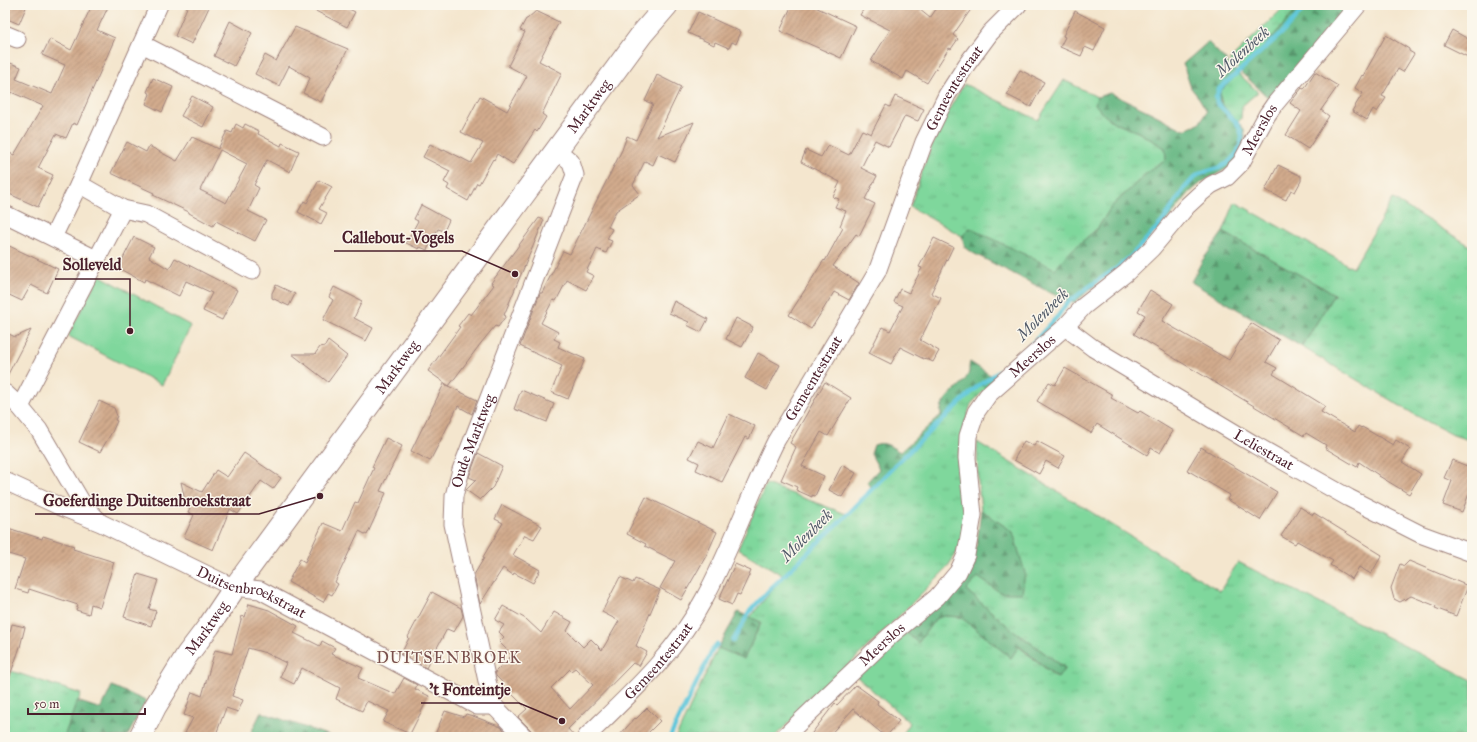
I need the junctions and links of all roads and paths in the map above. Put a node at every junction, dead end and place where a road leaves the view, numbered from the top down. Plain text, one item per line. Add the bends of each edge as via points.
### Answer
1 (159, 5) edge
2 (668, 5) edge
3 (1018, 5) edge
4 (1358, 5) edge
5 (142, 44) junction
6 (323, 137) dead end
7 (557, 150) junction
8 (79, 184) junction
9 (123, 209) junction
10 (5, 214) edge
11 (52, 237) junction
12 (96, 259) junction
13 (252, 271) dead end
14 (1065, 327) junction
15 (5, 393) edge
16 (20, 407) junction
17 (5, 481) edge
18 (101, 523) junction
19 (1472, 553) edge
20 (235, 587) junction
21 (494, 706) junction
22 (140, 737) edge
23 (524, 737) edge
24 (586, 737) edge
25 (784, 737) edge

1 - 5 street
2 - 7 street, Marktweg via 642,34
3 - 24 street, Gemeentestraat via 990,33 967,64 937,114 924,142 877,272 776,441 704,600 667,655
4 - 14 street, Meerslos via 1274,105 1241,163 1187,206 1152,248 1126,273 1084,306
5 - 6 street
5 - 8 street
7 - 20 street, Marktweg
7 - 21 street, Oude Marktweg via 571,162 575,175 461,470 454,496 453,524
8 - 9 street
8 - 11 street
9 - 12 street
9 - 13 street via 146,214
10 - 11 street
11 - 12 street
12 - 16 street
14 - 19 street, Leliestraat via 1093,348 1349,498 1420,534
14 - 25 street, Meerslos via 988,395 976,412 968,436 967,449 973,515 966,555 958,572 937,597 890,636
15 - 16 street
16 - 18 street via 39,430 84,506
17 - 18 street, Duitsenbroekstraat
18 - 20 street, Duitsenbroekstraat
20 - 21 street, Duitsenbroekstraat via 260,590 477,706
20 - 22 street, Marktweg via 187,655
21 - 23 street

